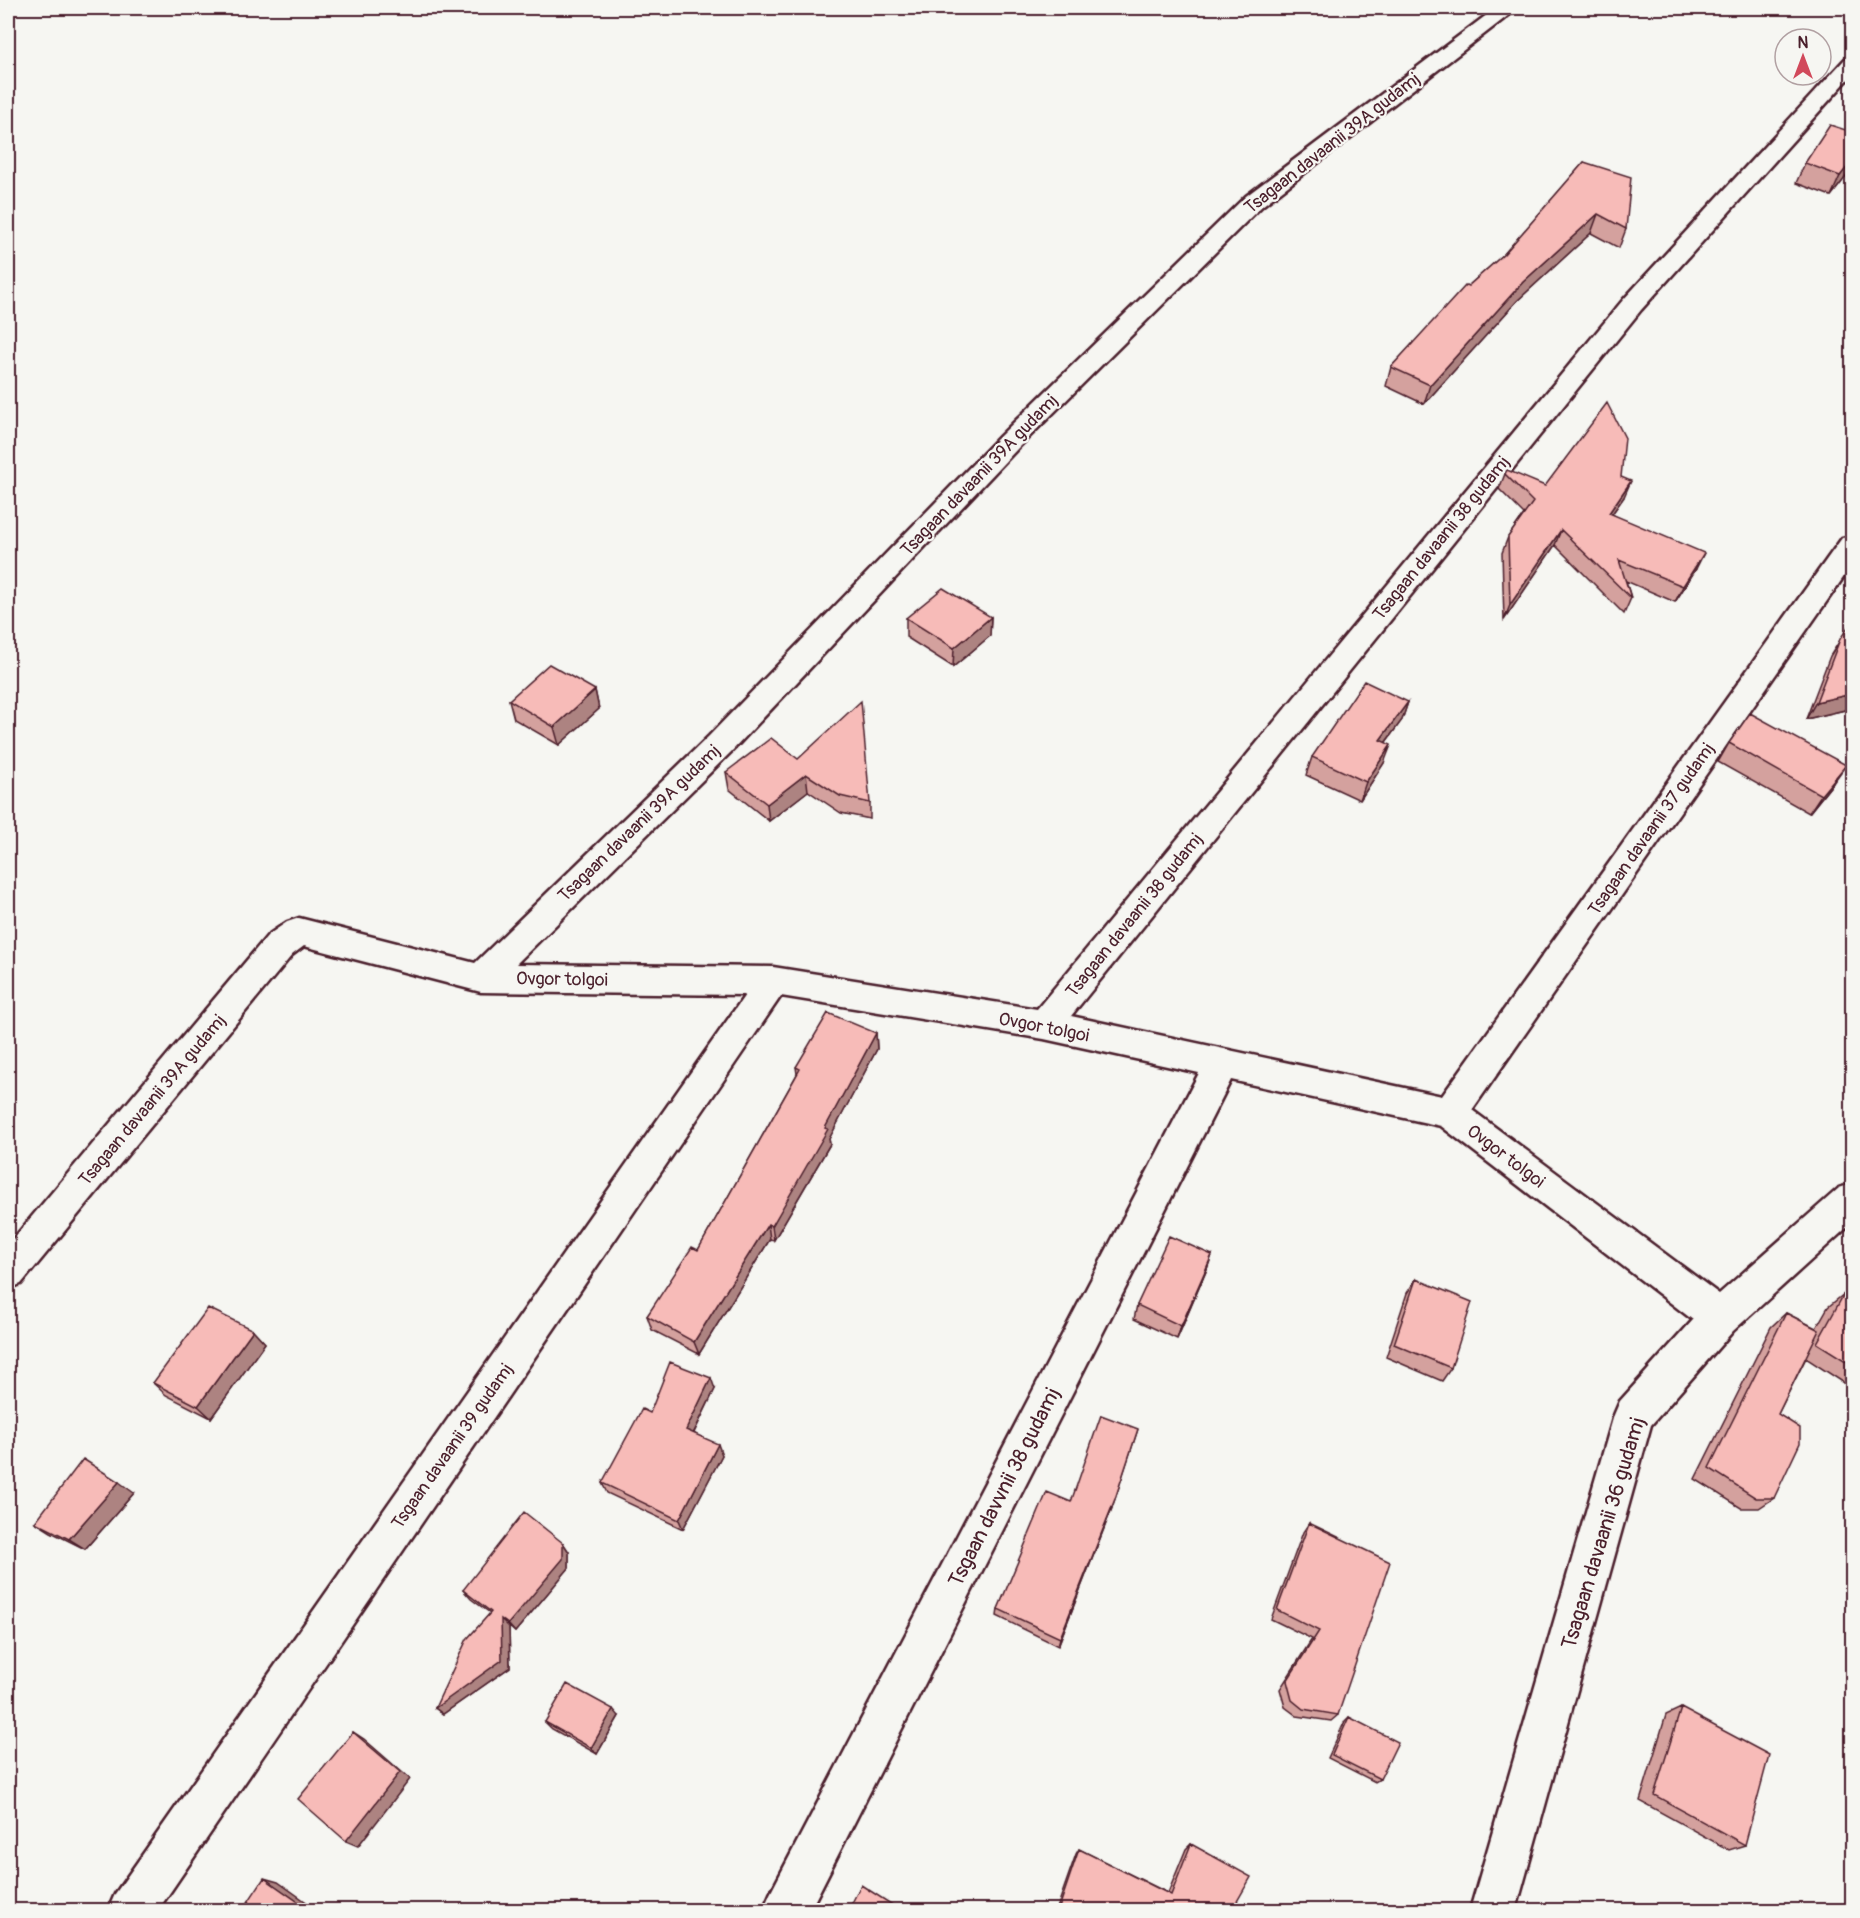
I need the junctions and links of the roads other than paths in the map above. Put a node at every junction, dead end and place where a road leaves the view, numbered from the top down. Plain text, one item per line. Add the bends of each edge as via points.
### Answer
1 (1508, 8) edge
2 (1852, 63) edge
3 (1852, 545) edge
4 (299, 931) joint
5 (481, 978) junction
6 (773, 981) junction
7 (1044, 1025) junction
8 (1222, 1064) junction
9 (1450, 1113) junction
10 (1852, 1200) edge
11 (8, 1272) edge
12 (1720, 1318) junction
13 (131, 1911) edge
14 (786, 1911) edge
15 (1493, 1911) edge

1 - 5 street, Tsagaan davaanii 39A gudamj via 1254,201 1009,442 720,744
2 - 7 street, Tsagaan davaanii 38 gudamj via 1632,305
3 - 9 street, Tsagaan davaanii 37 gudamj
4 - 5 street, Ovgor tolgoi
4 - 11 street, Tsagaan davaanii 39A gudamj via 280,945
5 - 6 street, Ovgor tolgoi
6 - 7 street, Ovgor tolgoi
6 - 13 street, Tsgaan davaanii 39 gudamj
7 - 8 street, Ovgor tolgoi
8 - 9 street, Ovgor tolgoi
8 - 14 street, Tsgaan davvnii 38 gudamj
9 - 12 street, Ovgor tolgoi
10 - 12 street, Tsagaan davaanii 36 gudamj
12 - 15 street, Tsagaan davaanii 36 gudamj via 1634,1415

